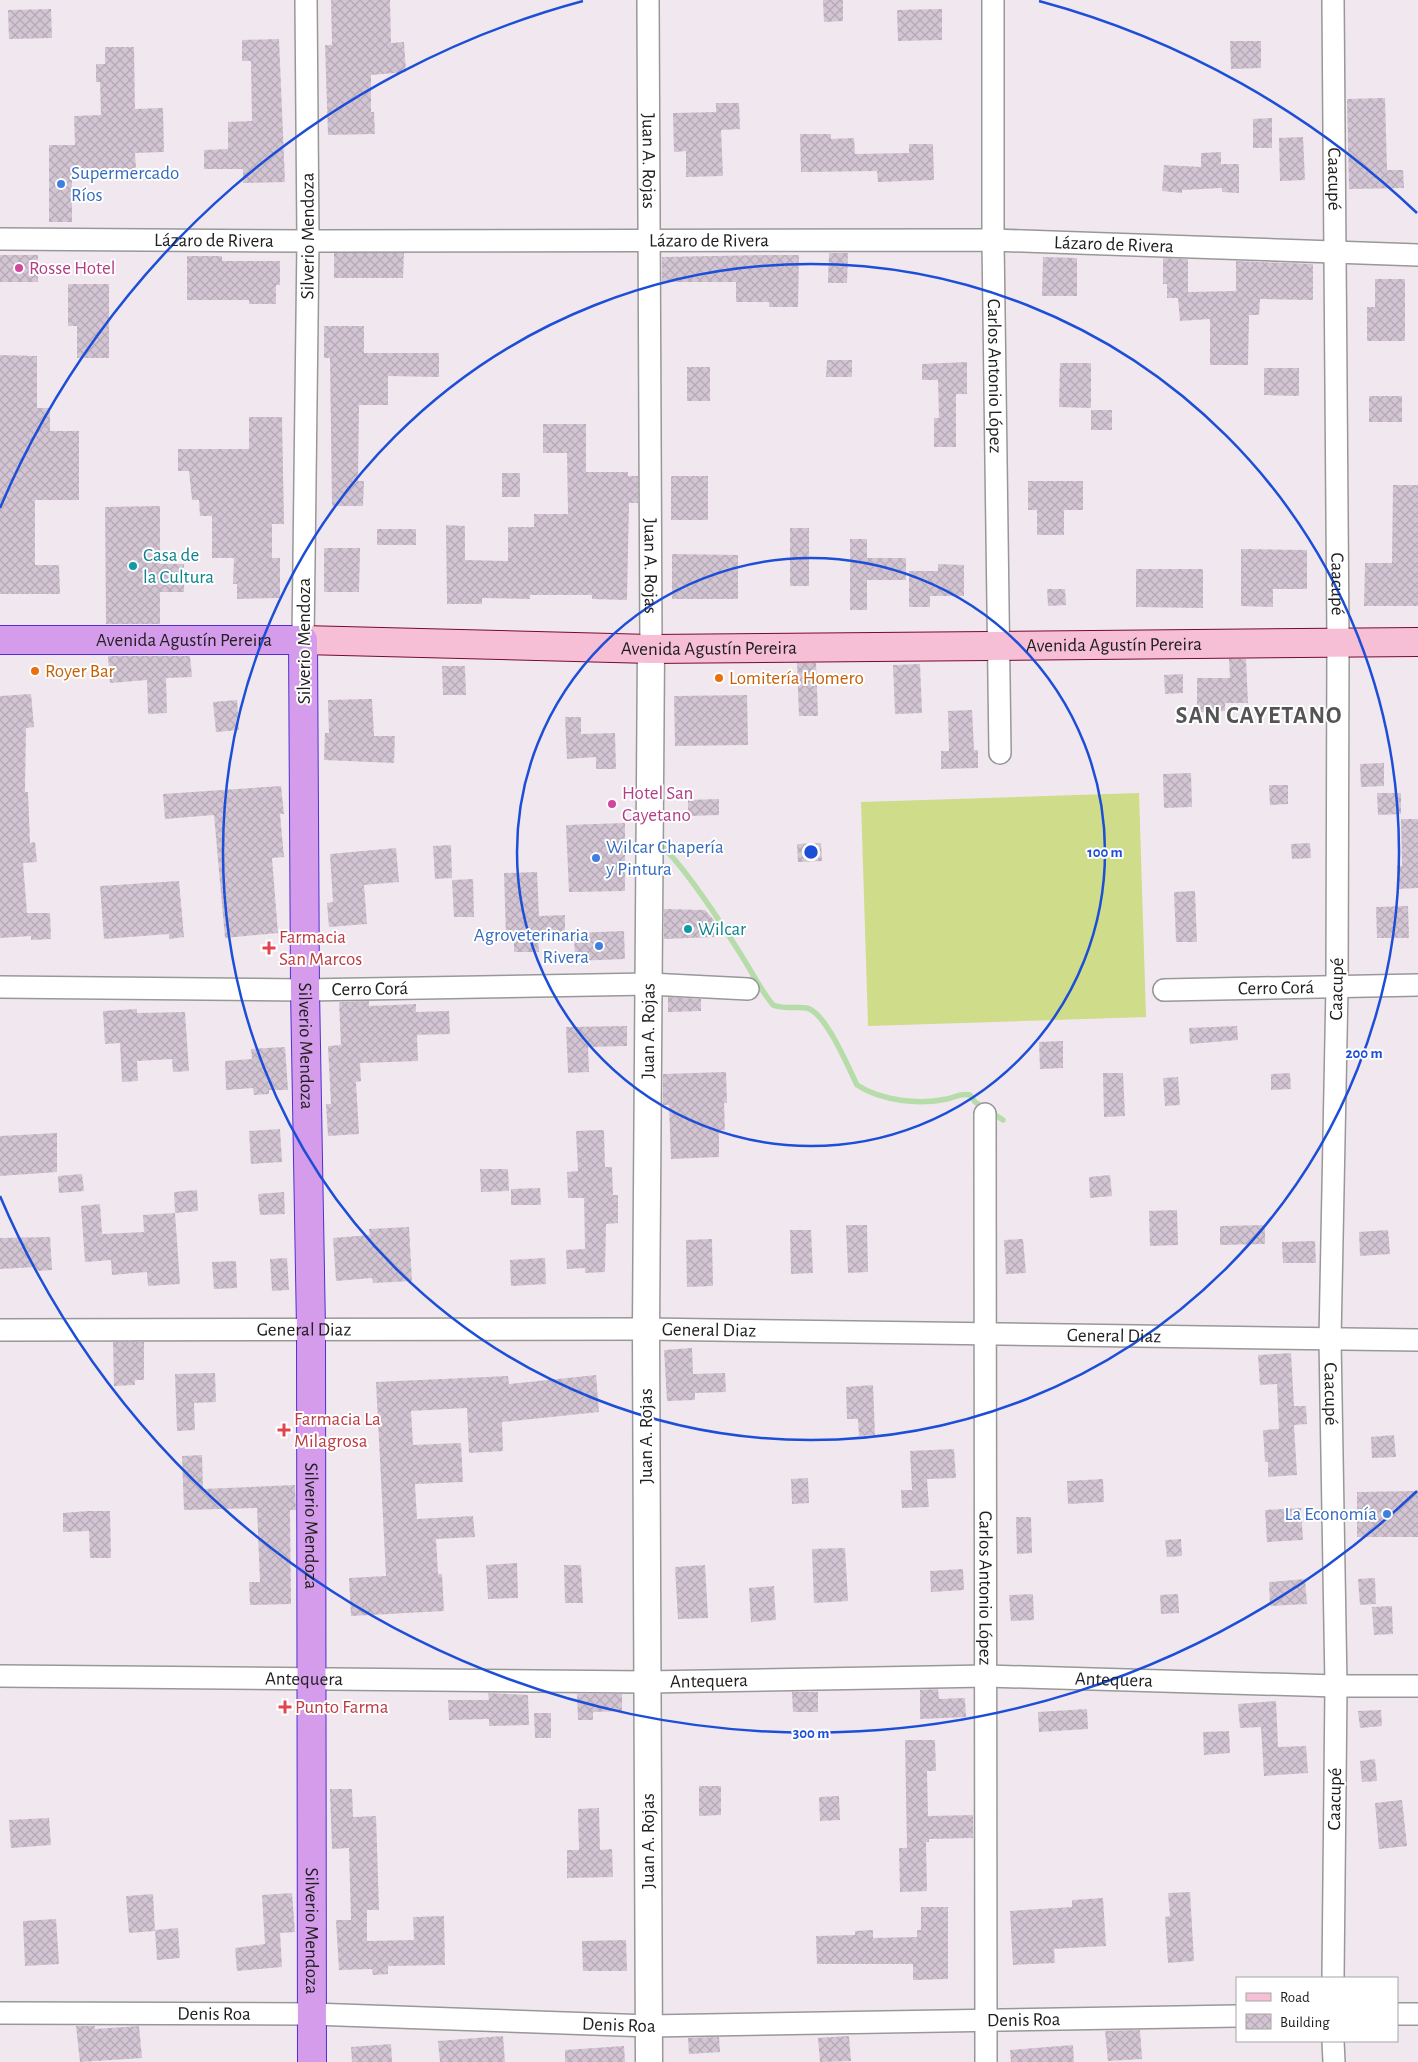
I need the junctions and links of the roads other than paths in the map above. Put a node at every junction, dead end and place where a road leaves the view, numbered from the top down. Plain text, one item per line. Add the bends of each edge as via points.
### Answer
1 (306, 0) edge
2 (648, 0) edge
3 (993, 0) edge
4 (1333, 0) edge
5 (0, 239) edge
6 (649, 240) junction
7 (993, 240) junction
8 (308, 241) junction
9 (1336, 253) junction
10 (1418, 255) edge
11 (0, 640) edge
12 (303, 640) junction
13 (1338, 641) junction
14 (1418, 642) edge
15 (1000, 646) junction
16 (651, 649) junction
17 (1000, 753) dead end
18 (649, 984) junction
19 (1418, 985) edge
20 (0, 987) edge
21 (1337, 987) junction
22 (748, 989) dead end
23 (305, 990) junction
24 (1164, 990) dead end
25 (985, 1114) dead end
26 (311, 1329) junction
27 (646, 1329) junction
28 (0, 1330) edge
29 (984, 1334) junction
30 (1330, 1340) junction
31 (1418, 1340) edge
32 (0, 1676) edge
33 (987, 1676) junction
34 (312, 1679) junction
35 (647, 1682) junction
36 (1336, 1686) junction
37 (1418, 1686) edge
38 (1333, 1977) edge
39 (0, 2013) edge
40 (312, 2014) junction
41 (1398, 2014) edge
42 (1418, 2014) edge
43 (1236, 2016) edge
44 (986, 2021) junction
45 (649, 2026) junction
46 (1333, 2042) edge
47 (312, 2062) edge
48 (649, 2062) edge
49 (986, 2062) edge
50 (1334, 2062) edge

1 - 8 street, Silverio Mendoza
2 - 6 street, Juan A. Rojas
3 - 7 street, Carlos Antonio López
4 - 9 street, Caacupé
5 - 8 street, Lázaro de Rivera
6 - 7 street, Lázaro de Rivera
6 - 8 street, Lázaro de Rivera
6 - 16 street, Juan A. Rojas
7 - 9 street, Lázaro de Rivera
7 - 15 street, Carlos Antonio López
8 - 12 street, Silverio Mendoza
9 - 10 street, Lázaro de Rivera
9 - 13 street, Caacupé
11 - 12 highway, Avenida Agustín Pereira
12 - 16 main road, Avenida Agustín Pereira
12 - 23 highway, Silverio Mendoza
13 - 14 main road, Avenida Agustín Pereira
13 - 15 main road, Avenida Agustín Pereira
13 - 21 street, Caacupé
15 - 16 main road, Avenida Agustín Pereira
15 - 17 street, Carlos Antonio López
16 - 18 street, Juan A. Rojas
18 - 22 street, Cerro Corá
18 - 23 street, Cerro Corá
18 - 27 street, Juan A. Rojas
19 - 21 street, Cerro Corá
20 - 23 street, Cerro Corá
21 - 24 street, Cerro Corá
21 - 30 street, Caacupé
23 - 26 highway, Silverio Mendoza
25 - 29 street, Carlos Antonio López
26 - 27 street, General Diaz
26 - 28 street, General Diaz
26 - 34 highway, Silverio Mendoza
27 - 29 street, General Diaz
27 - 35 street, Juan A. Rojas
29 - 30 street, General Diaz
29 - 33 street, Carlos Antonio López
30 - 31 street, General Diaz
30 - 36 street, Caacupé
32 - 34 street, Antequera
33 - 35 street, Antequera
33 - 36 street, Antequera
33 - 44 street, Carlos Antonio López
34 - 35 street, Antequera
34 - 40 highway, Silverio Mendoza
35 - 45 street, Juan A. Rojas
36 - 37 street, Antequera
36 - 38 street, Caacupé
39 - 40 street, Denis Roa
40 - 45 street, Denis Roa
40 - 47 highway, Silverio Mendoza
41 - 42 street
43 - 44 street, Denis Roa
44 - 45 street, Denis Roa
44 - 49 street, Carlos Antonio López
45 - 48 street, Juan A. Rojas
46 - 50 street

